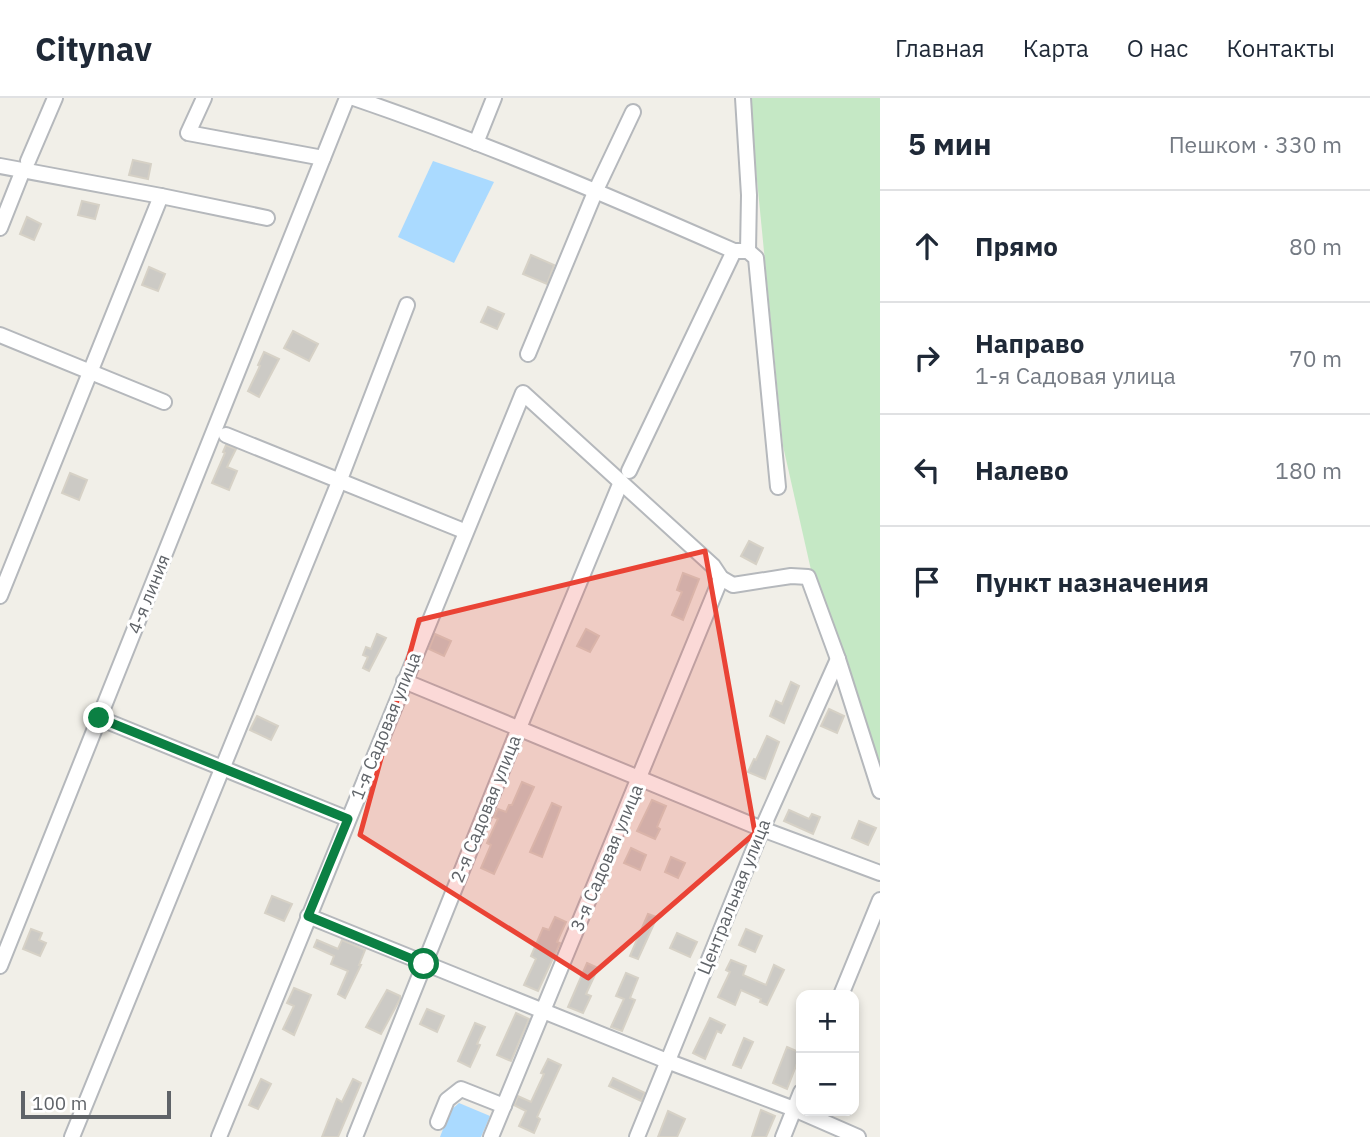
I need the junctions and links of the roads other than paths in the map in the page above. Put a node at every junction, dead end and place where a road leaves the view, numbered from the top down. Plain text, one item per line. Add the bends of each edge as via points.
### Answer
1 (55, 98) edge
2 (204, 98) edge
3 (347, 98) edge
4 (354, 98) edge
5 (494, 98) edge
6 (743, 98) edge
7 (633, 112) dead end
8 (476, 143) junction
9 (323, 158) junction
10 (26, 165) junction
11 (0, 166) edge
12 (596, 190) junction
13 (161, 195) junction
14 (267, 218) dead end
15 (0, 228) edge
16 (741, 251) junction
17 (407, 305) dead end
18 (0, 335) edge
19 (528, 355) dead end
20 (90, 372) junction
21 (164, 402) dead end
22 (226, 435) dead end
23 (625, 477) junction
24 (339, 482) junction
25 (778, 487) dead end
26 (458, 529) dead end
27 (721, 578) junction
28 (0, 596) edge
29 (838, 659) junction
30 (404, 681) junction
31 (99, 718) junction
32 (519, 728) junction
33 (223, 768) junction
34 (640, 778) junction
35 (880, 792) edge
36 (348, 819) junction
37 (762, 829) junction
38 (880, 873) edge
39 (880, 900) edge
40 (308, 916) junction
41 (424, 964) junction
42 (0, 966) edge
43 (843, 990) edge
44 (544, 1010) junction
45 (667, 1061) junction
46 (796, 1104) edge
47 (504, 1106) junction
48 (794, 1109) junction
49 (438, 1122) dead end
50 (72, 1137) edge
51 (219, 1137) edge
52 (355, 1137) edge
53 (491, 1137) edge
54 (637, 1137) edge
55 (783, 1137) edge
56 (858, 1137) edge

1 - 10 street
2 - 9 street via 188,133
3 - 9 street, 4-я линия
4 - 8 street
5 - 8 street
6 - 16 street via 749,195
7 - 12 street
8 - 12 street
9 - 31 street, 4-я линия
10 - 11 street
10 - 13 street
10 - 15 street
12 - 16 street
12 - 19 street
13 - 14 street
13 - 20 street
16 - 23 street, 2-я Садовая улица
16 - 25 street via 756,258
17 - 24 street
18 - 20 street
20 - 21 street
20 - 28 street
22 - 24 street
23 - 27 street
23 - 30 street, 1-я Садовая улица via 523,393
23 - 32 street, 2-я Садовая улица
24 - 26 street
24 - 33 street
27 - 29 street via 733,584 808,577
27 - 34 street, 3-я Садовая улица
29 - 35 street
29 - 37 street, Центральная улица
30 - 32 street
30 - 36 street, 1-я Садовая улица
31 - 33 street
31 - 42 street, 4-я линия
32 - 34 street
32 - 41 street, 2-я Садовая улица
33 - 36 street
33 - 50 street
34 - 37 street
34 - 44 street, 3-я Садовая улица
36 - 40 street, 1-я Садовая улица
37 - 38 street
37 - 45 street, Центральная улица
39 - 43 street
40 - 41 street
40 - 51 street, 1-я Садовая улица
41 - 44 street
41 - 52 street, 2-я Садовая улица
44 - 45 street
44 - 47 street, 3-я Садовая улица
45 - 48 street
45 - 54 street, Центральная улица
46 - 48 street
47 - 49 street via 461,1089 447,1100
47 - 53 street, 3-я Садовая улица
48 - 55 street
48 - 56 street

